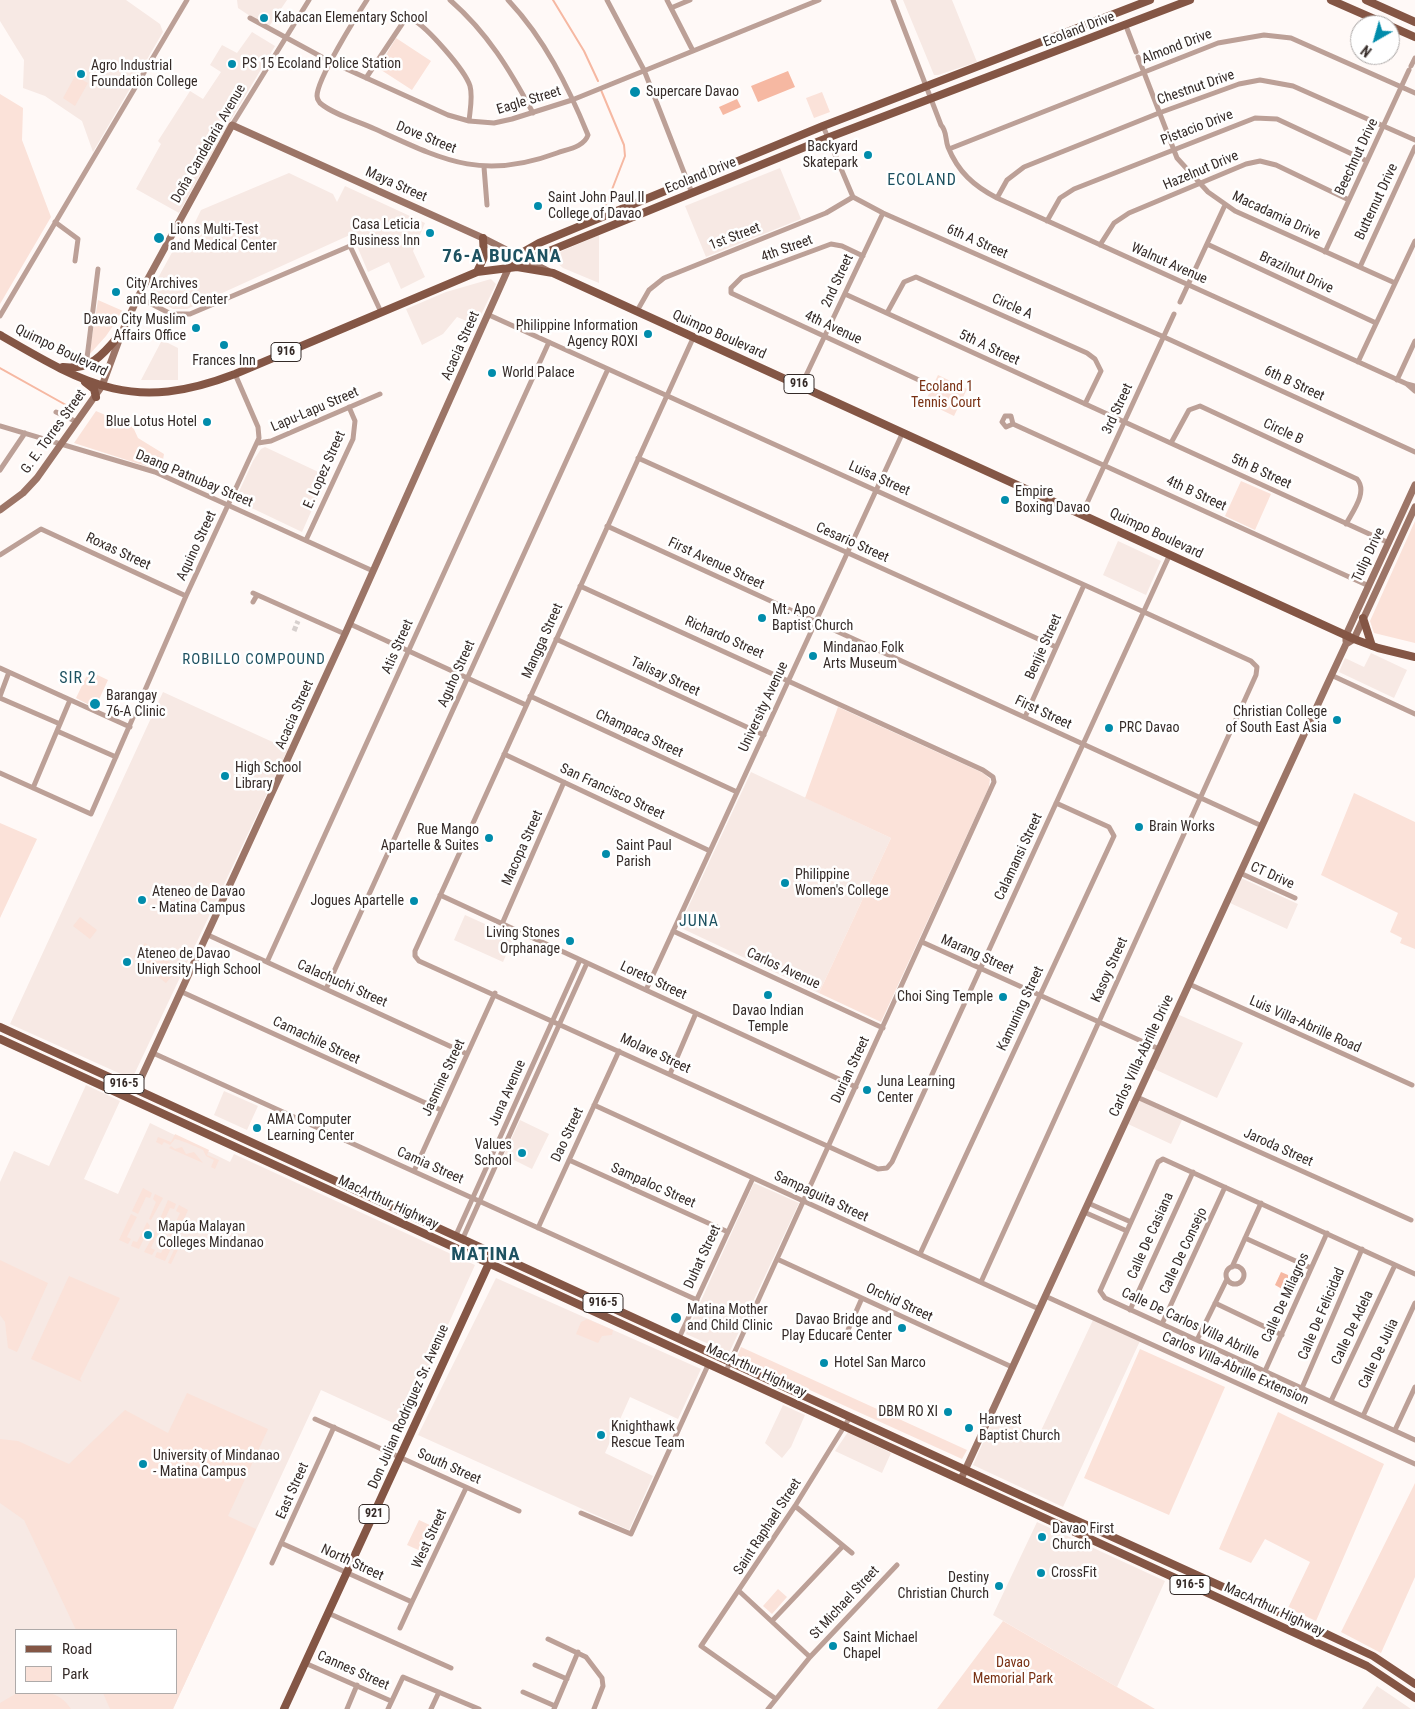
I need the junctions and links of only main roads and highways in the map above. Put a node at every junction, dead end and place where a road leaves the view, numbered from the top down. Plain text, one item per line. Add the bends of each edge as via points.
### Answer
1 (1150, 0) edge
2 (1190, 0) edge
3 (1332, 0) edge
4 (1366, 0) edge
5 (1366, 15) edge
6 (1415, 22) edge
7 (1400, 30) edge
8 (1415, 37) edge
9 (483, 238) road end
10 (509, 267) junction
11 (477, 272) junction
12 (122, 332) road end
13 (0, 335) edge
14 (56, 366) junction
15 (78, 376) junction
16 (96, 397) road end
17 (1363, 618) road end
18 (1372, 646) junction
19 (1415, 657) edge
20 (0, 1027) edge
21 (0, 1039) edge
22 (247, 1140) junction
23 (242, 1151) junction
24 (291, 1160) junction
25 (286, 1171) junction
26 (494, 1252) junction
27 (489, 1263) junction
28 (1057, 1512) junction
29 (1052, 1522) junction
30 (1126, 1544) junction
31 (1122, 1554) junction
32 (1250, 1600) junction
33 (1246, 1610) junction
34 (1415, 1684) edge
35 (1415, 1698) edge
36 (284, 1709) edge

1 - 10 main road, Ecoland Drive via 823,126 533,245 518,255
2 - 10 main road, Ecoland Drive via 827,138
3 - 5 main road
4 - 6 main road
7 - 8 main road
9 - 11 main road via 484,257
10 - 11 main road, Quimpo Boulevard / 916
10 - 18 main road, Quimpo Boulevard / 916 via 549,272
11 - 15 main road, Quimpo Boulevard / 916 via 202,386 164,393 132,392 102,386
12 - 14 main road via 100,357 86,366
13 - 14 main road, Quimpo Boulevard / 916
14 - 15 main road, Quimpo Boulevard / 916
15 - 16 main road via 92,387
17 - 18 main road
18 - 19 main road, Quimpo Boulevard / 916
20 - 22 main road, MacArthur Highway / 916-5
21 - 23 main road, MacArthur Highway / 916-5
22 - 23 main road
22 - 24 main road, MacArthur Highway / 916-5
23 - 25 main road, MacArthur Highway / 916-5
24 - 25 main road
24 - 26 main road, MacArthur Highway / 916-5
25 - 27 main road, MacArthur Highway / 916-5
26 - 27 main road, Don Julian Rodriguez Sr. Avenue / 921
26 - 28 main road, MacArthur Highway / 916-5
27 - 29 main road, MacArthur Highway / 916-5
27 - 36 main road, Don Julian Rodriguez Sr. Avenue / 921
28 - 29 main road
28 - 30 main road, MacArthur Highway / 916-5
29 - 31 main road, MacArthur Highway / 916-5
30 - 31 main road
30 - 32 main road, MacArthur Highway / 916-5
31 - 33 main road, MacArthur Highway / 916-5
32 - 33 main road
32 - 34 main road, MacArthur Highway / 916-5 via 1373,1656
33 - 35 main road, MacArthur Highway / 916-5 via 1367,1666

